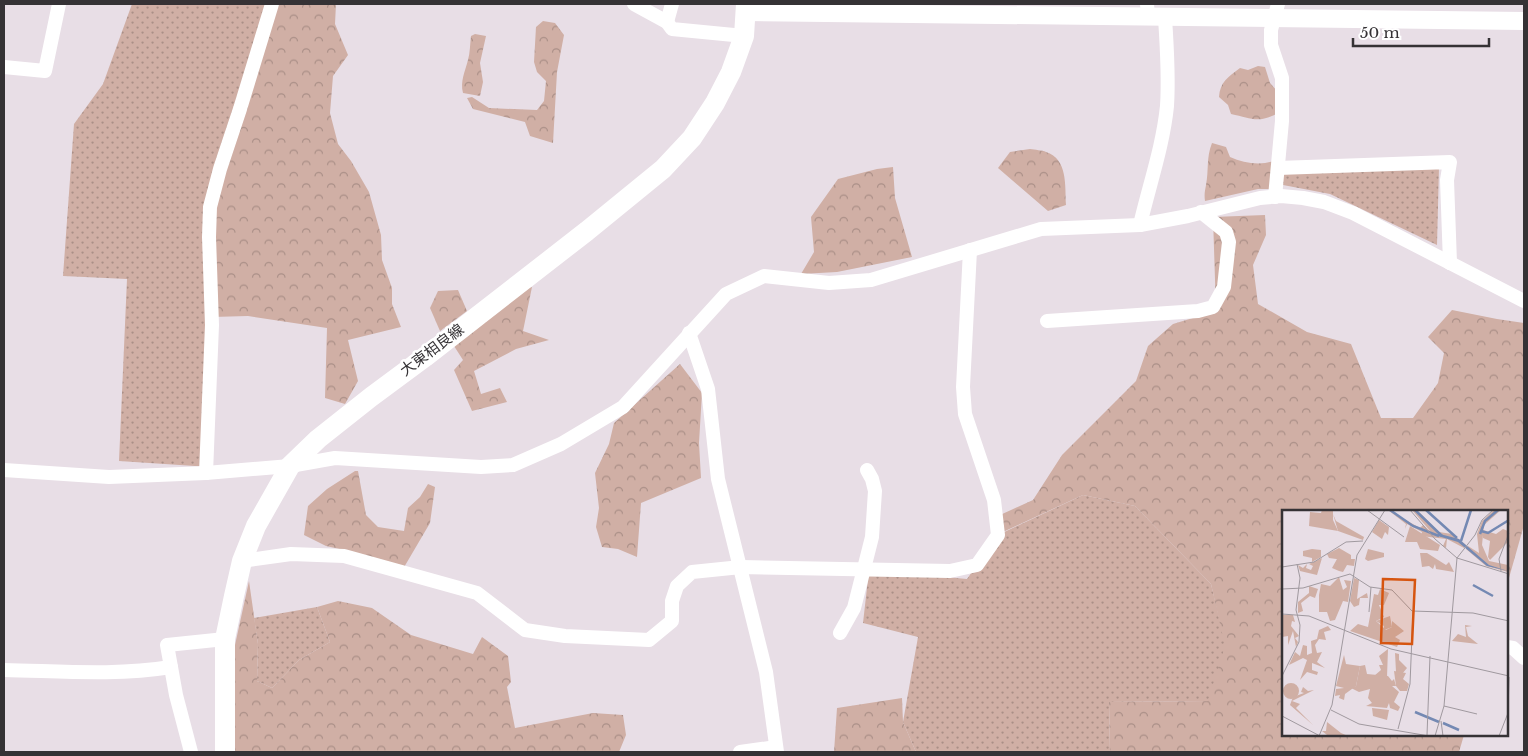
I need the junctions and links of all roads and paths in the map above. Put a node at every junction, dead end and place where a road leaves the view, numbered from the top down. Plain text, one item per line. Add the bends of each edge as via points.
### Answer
1 (58, 4) edge
2 (272, 4) edge
3 (634, 4) edge
4 (672, 4) edge
5 (746, 8) edge
6 (1276, 11) edge
7 (1153, 13) edge
8 (667, 22) junction
9 (1524, 22) edge
10 (744, 36) junction
11 (4, 67) edge
12 (1278, 168) junction
13 (1276, 197) junction
14 (1201, 212) junction
15 (1140, 225) junction
16 (970, 250) junction
17 (1450, 263) junction
18 (1524, 301) edge
19 (1047, 321) dead end
20 (689, 333) junction
21 (290, 466) junction
22 (4, 470) edge
23 (867, 470) dead end
24 (206, 473) junction
25 (242, 561) junction
26 (740, 567) junction
27 (863, 570) junction
28 (840, 633) dead end
29 (225, 639) junction
30 (1508, 646) edge
31 (1524, 658) edge
32 (171, 667) junction
33 (4, 670) edge
34 (777, 749) edge
35 (191, 752) edge
36 (225, 752) edge
37 (740, 752) edge

1 - 11 street via 45,71
2 - 24 street via 210,208 212,325
3 - 8 street
4 - 8 street
5 - 7 street
5 - 10 main road, 大東相良線
6 - 7 street
6 - 9 street
6 - 12 street via 1271,45 1282,78
7 - 15 street via 1168,62 1167,106
8 - 10 street via 672,28
10 - 21 main road, 大東相良線 via 715,103 692,138 663,169 371,396
12 - 13 street
12 - 17 street via 1450,162
13 - 14 street
13 - 17 street via 1324,202 1353,213
14 - 15 street
14 - 19 street via 1226,232 1229,242 1224,287 1213,307 1198,311
15 - 16 street via 1041,229
16 - 20 street via 872,280 828,284 764,276 726,294
16 - 27 street via 965,414 994,500 998,535 977,565 950,571
17 - 18 street
20 - 21 street via 623,407 561,444 513,466 335,458
20 - 26 street via 708,389 718,479
21 - 24 street
21 - 25 main road, 大東相良線 via 256,526
22 - 24 street via 109,477
23 - 27 street via 875,491 872,537
25 - 26 street via 291,554 344,556 477,593 525,630 565,636 648,640 672,621 672,601 677,586 692,572
25 - 29 main road, 大東相良線
26 - 27 street
26 - 34 street via 766,672
27 - 28 street via 854,608
29 - 32 street via 166,645
29 - 36 main road, 大東相良線
30 - 31 street
32 - 33 street via 131,672
32 - 35 street
34 - 37 street

